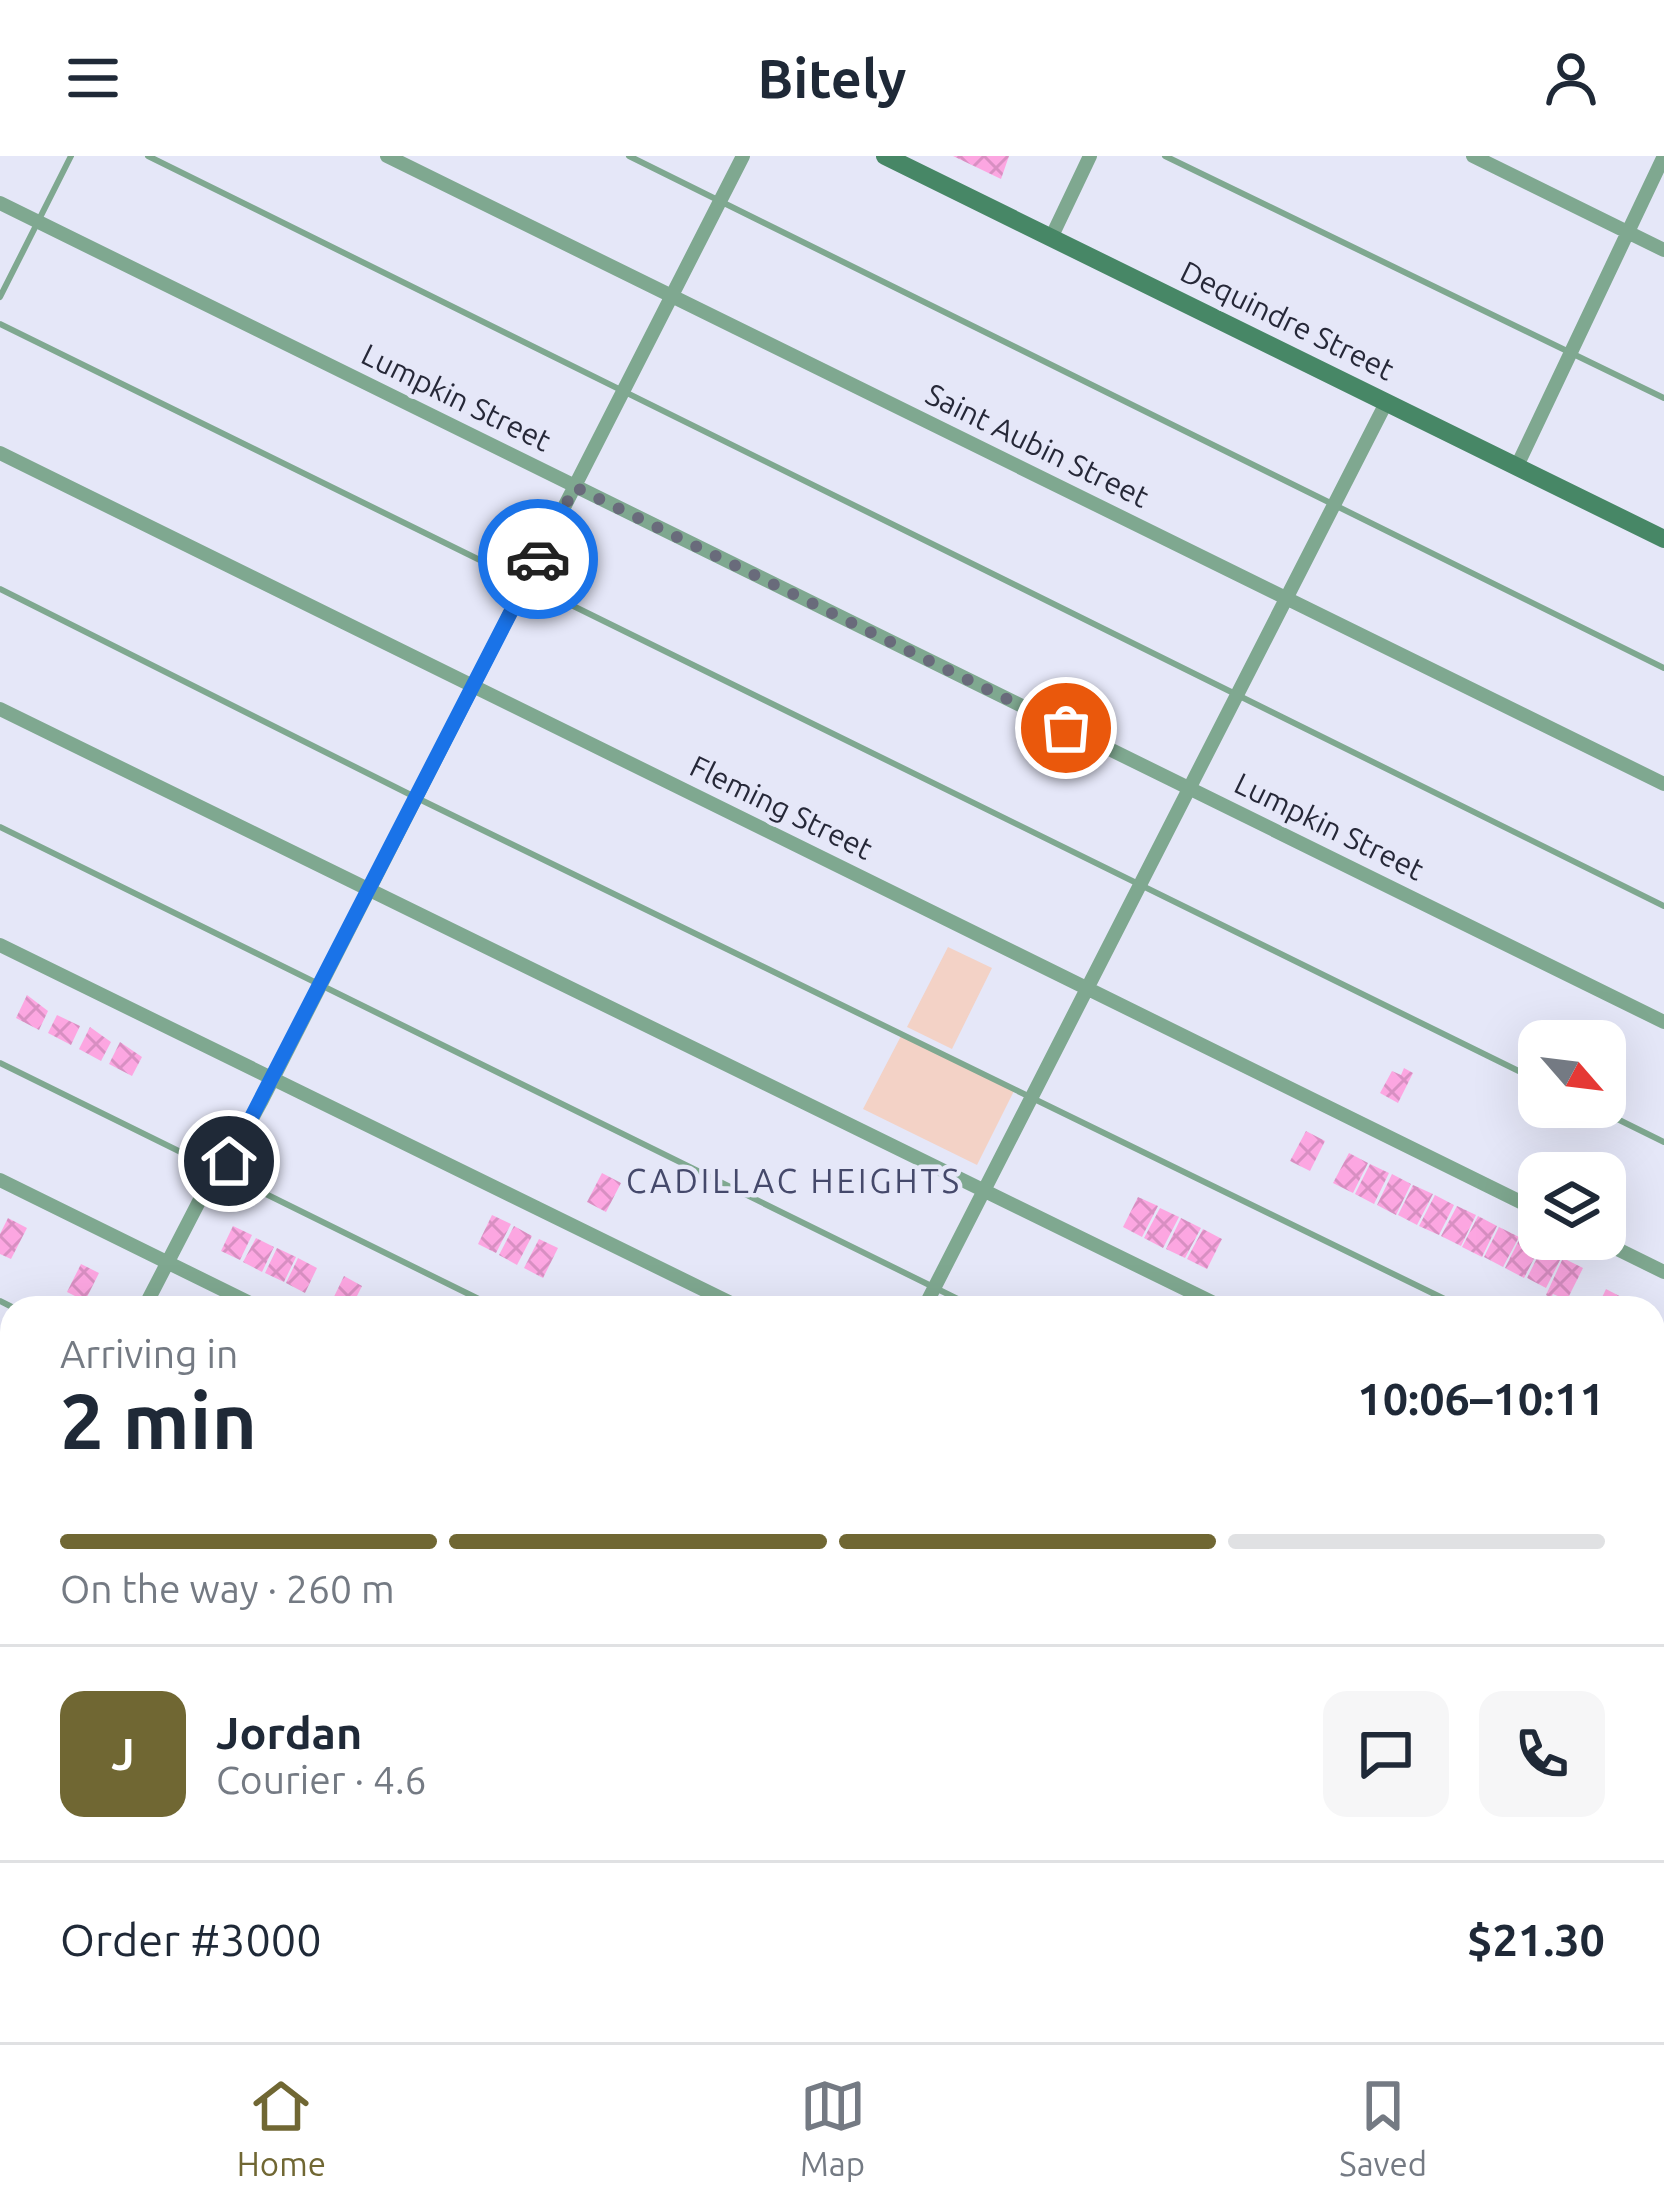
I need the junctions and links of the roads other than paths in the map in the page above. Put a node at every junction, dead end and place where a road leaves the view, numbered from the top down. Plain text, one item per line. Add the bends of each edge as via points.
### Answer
1 (71, 156) edge
2 (148, 156) edge
3 (387, 156) edge
4 (629, 156) edge
5 (885, 156) edge
6 (1090, 156) edge
7 (1165, 156) edge
8 (1473, 156) edge
9 (1664, 156) edge
10 (740, 161) edge
11 (721, 200) junction
12 (0, 203) edge
13 (38, 222) junction
14 (1627, 232) junction
15 (1051, 238) junction
16 (1664, 250) edge
17 (672, 296) junction
18 (0, 297) edge
19 (0, 324) edge
20 (1570, 352) junction
21 (624, 391) junction
22 (1664, 398) edge
23 (1386, 403) junction
24 (0, 453) edge
25 (1517, 466) junction
26 (575, 487) junction
27 (1333, 507) junction
28 (1664, 538) edge
29 (525, 584) junction
30 (0, 590) edge
31 (1286, 598) junction
32 (1664, 668) edge
33 (473, 686) junction
34 (1238, 693) junction
35 (0, 709) edge
36 (1664, 784) edge
37 (1190, 788) junction
38 (417, 798) junction
39 (0, 827) edge
40 (1141, 884) junction
41 (370, 887) junction
42 (1664, 906) edge
43 (0, 945) edge
44 (321, 983) junction
45 (1087, 988) junction
46 (1664, 1022) edge
47 (0, 1063) edge
48 (1518, 1071) edge
49 (273, 1077) junction
50 (1032, 1096) junction
51 (1626, 1123) edge
52 (1664, 1142) edge
53 (222, 1172) junction
54 (0, 1180) edge
55 (985, 1190) junction
56 (1518, 1200) edge
57 (1626, 1253) edge
58 (167, 1262) junction
59 (1664, 1272) edge
60 (935, 1288) junction
61 (150, 1296) edge
62 (236, 1296) edge
63 (473, 1296) edge
64 (717, 1296) edge
65 (931, 1296) edge
66 (951, 1296) edge
67 (1200, 1296) edge
68 (1439, 1296) edge

1 - 13 lane
2 - 21 lane
3 - 17 street, Saint Aubin Street
4 - 11 lane
5 - 15 street, Dequindre Street
6 - 15 street
7 - 20 lane
8 - 14 street
9 - 14 street
10 - 11 street
11 - 17 street
11 - 27 lane
12 - 13 street, Lumpkin Street
13 - 18 lane
13 - 26 street, Lumpkin Street
14 - 16 street
14 - 20 street
15 - 23 street, Dequindre Street
17 - 21 street
17 - 31 street, Saint Aubin Street
19 - 29 lane
20 - 22 lane
20 - 25 street
21 - 26 street
21 - 34 lane
23 - 25 street, Dequindre Street
23 - 27 street
24 - 33 street, Fleming Street
25 - 28 street, Dequindre Street
26 - 29 street
26 - 37 street, Lumpkin Street
27 - 31 street
27 - 32 lane
29 - 33 street
29 - 40 lane
30 - 38 lane
31 - 34 street
31 - 36 street, Saint Aubin Street
33 - 38 street
33 - 45 street, Fleming Street
34 - 37 street
34 - 42 lane
35 - 41 street
37 - 40 street
37 - 46 street, Lumpkin Street
38 - 41 street
38 - 50 lane
39 - 44 lane
40 - 45 street
40 - 48 lane
41 - 44 street
41 - 55 street
43 - 49 street
44 - 49 street
44 - 60 lane
45 - 50 street
45 - 56 street, Fleming Street
47 - 53 lane
49 - 53 street
49 - 64 street
50 - 55 street
50 - 68 lane
51 - 52 lane
53 - 58 street
53 - 63 lane
54 - 58 street
55 - 60 street
55 - 67 street
57 - 59 street
58 - 61 street
58 - 62 street
60 - 65 street
60 - 66 lane

